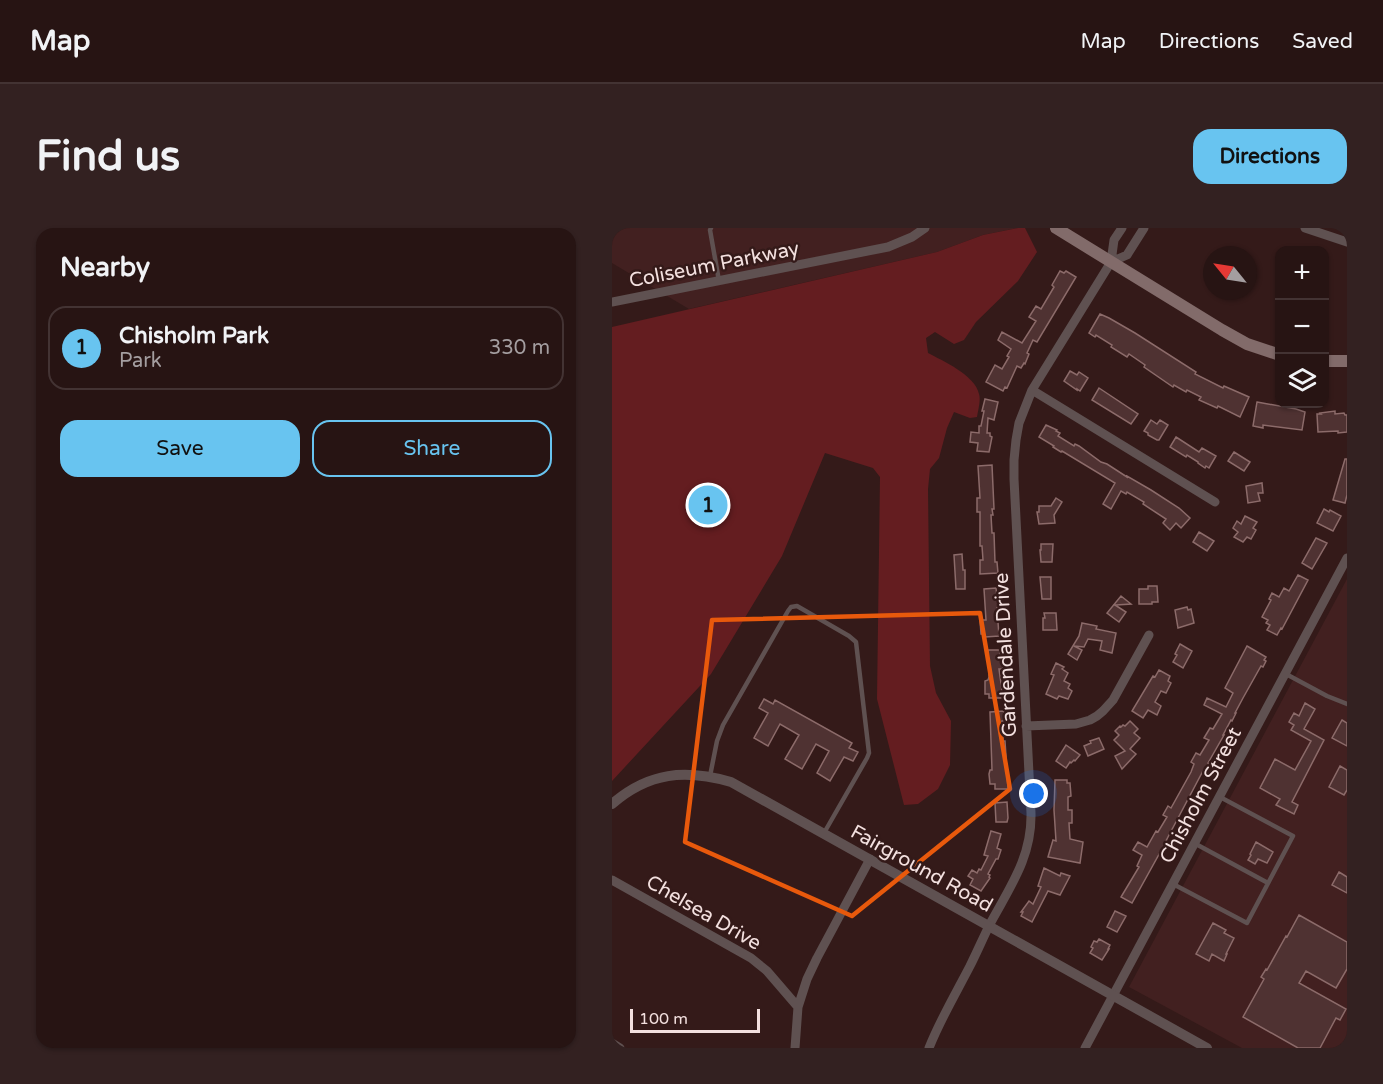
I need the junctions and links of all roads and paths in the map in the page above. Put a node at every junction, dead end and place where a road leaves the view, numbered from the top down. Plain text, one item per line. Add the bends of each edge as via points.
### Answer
1 (925, 228) edge
2 (1056, 228) edge
3 (1122, 228) edge
4 (1144, 228) edge
5 (1305, 228) edge
6 (710, 229) edge
7 (1347, 242) edge
8 (1112, 262) junction
9 (719, 281) junction
10 (612, 302) edge
11 (1277, 354) edge
12 (1329, 361) edge
13 (1347, 361) edge
14 (1032, 390) junction
15 (1215, 502) dead end
16 (1347, 558) edge
17 (1149, 634) dead end
18 (1286, 674) junction
19 (1347, 704) edge
20 (1026, 726) junction
21 (710, 776) junction
22 (1220, 797) junction
23 (612, 804) edge
24 (824, 833) junction
25 (1194, 843) junction
26 (870, 859) junction
27 (612, 880) edge
28 (1268, 883) junction
29 (1173, 884) junction
30 (989, 926) junction
31 (1112, 995) junction
32 (798, 1007) junction
33 (1347, 1041) edge
34 (612, 1043) edge
35 (620, 1048) edge
36 (795, 1048) edge
37 (928, 1048) edge
38 (1085, 1048) edge
39 (1207, 1048) edge
40 (1340, 1048) edge

1 - 9 street, Coliseum Parkway via 888,248
2 - 8 main road
3 - 8 street via 1114,240
4 - 8 street via 1127,255
5 - 7 street
6 - 9 lane
8 - 11 main road via 1234,338
8 - 14 street, Gardendale Drive
9 - 10 street, Coliseum Parkway
12 - 13 main road
14 - 15 street
14 - 20 street, Gardendale Drive via 1019,423 1014,460
16 - 18 street, Chisholm Street
17 - 20 street via 1103,711 1076,724
18 - 19 lane
18 - 22 street, Chisholm Street
20 - 30 street, Gardendale Drive via 1029,843
21 - 23 street, Fairground Road via 668,775 640,784
21 - 24 street, Fairground Road via 744,788
21 - 24 lane via 723,725 788,611 797,606 856,642 869,753
22 - 25 street, Chisholm Street
22 - 28 lane via 1293,836
24 - 26 street, Fairground Road
25 - 28 lane
25 - 29 street, Chisholm Street
26 - 30 street, Fairground Road
26 - 32 street via 817,958
27 - 32 street, Chelsea Drive via 751,958
28 - 29 lane via 1247,923
29 - 31 street, Chisholm Street
30 - 31 street, Fairground Road
30 - 37 street, Gardendale Drive
31 - 38 street, Chisholm Street
31 - 39 street, Fairground Road
32 - 36 street
33 - 40 lane
34 - 35 street

